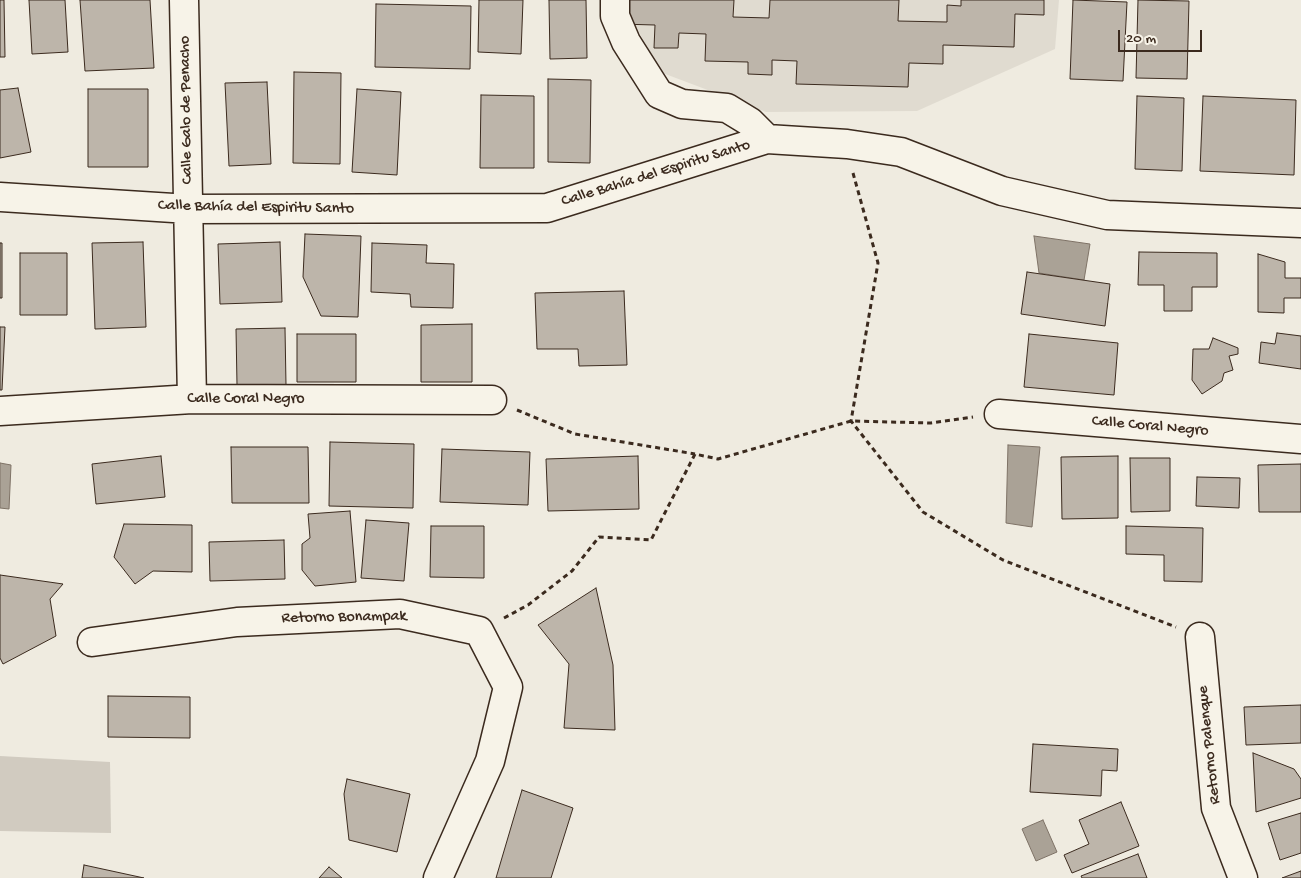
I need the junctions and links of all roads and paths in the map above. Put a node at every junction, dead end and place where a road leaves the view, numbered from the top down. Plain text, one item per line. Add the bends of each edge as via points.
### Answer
1 (184, 0) edge
2 (615, 0) edge
3 (767, 139) junction
4 (847, 144) junction
5 (0, 197) edge
6 (189, 209) junction
7 (1301, 223) edge
8 (192, 399) junction
9 (492, 400) joint
10 (0, 411) edge
11 (999, 414) joint
12 (851, 421) junction
13 (1301, 439) edge
14 (695, 454) junction
15 (479, 630) junction
16 (1200, 637) joint
17 (92, 642) dead end
18 (438, 878) edge
19 (1243, 878) edge

1 - 6 street, Calle Galo de Penacho
2 - 3 street via 615,16 626,42 659,94 682,104 727,108 750,122
3 - 4 street, Calle Bahía del Espiritu Santo
3 - 6 street, Calle Bahía del Espiritu Santo via 548,208
4 - 7 street, Calle Bahía del Espiritu Santo via 900,152 1002,191 1107,215
4 - 12 path via 878,264
5 - 6 street, Calle Bahía del Espiritu Santo
6 - 8 street, Calle Galo de Penacho
8 - 9 street, Calle Coral Negro
8 - 10 street, Calle Coral Negro
9 - 14 path via 576,434
11 - 12 path via 931,422
11 - 13 street, Calle Coral Negro
12 - 14 path via 718,459
12 - 16 path via 924,512 1002,560
14 - 15 path via 651,540 599,537 572,571 528,605
15 - 17 street, Retorno Bonampak via 400,614 237,622
15 - 18 street via 508,687 490,760
16 - 19 street, Retorno Palenque via 1216,808

